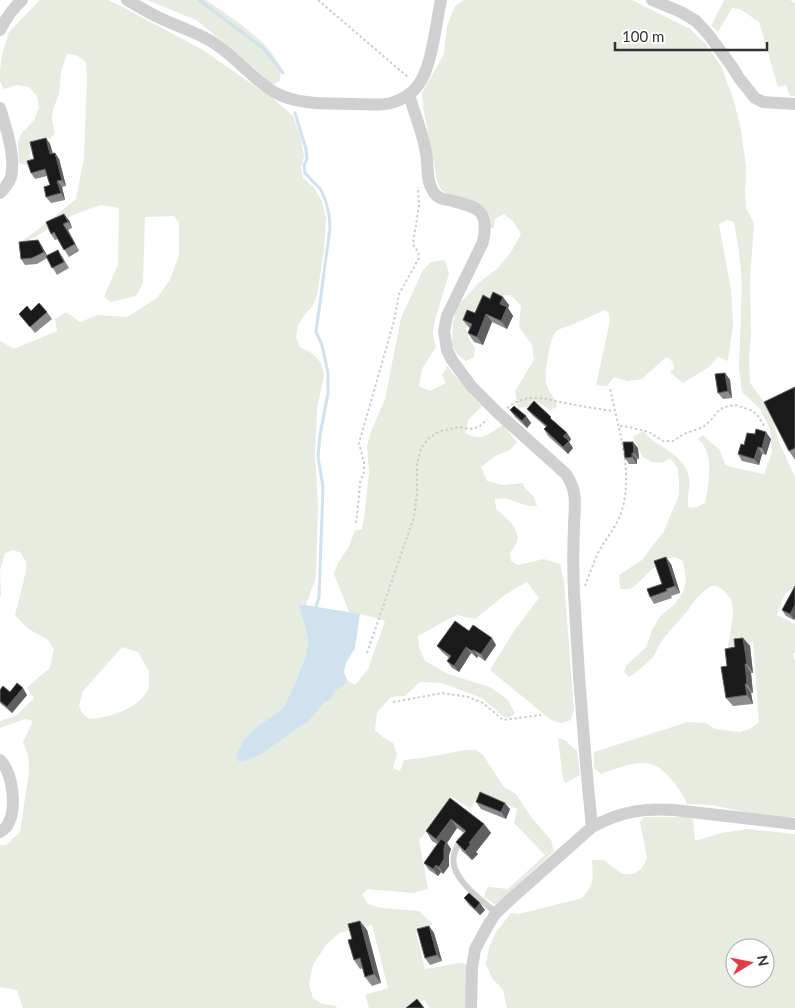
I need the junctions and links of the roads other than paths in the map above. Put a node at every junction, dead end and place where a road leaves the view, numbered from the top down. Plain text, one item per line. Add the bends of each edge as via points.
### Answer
1 (22, 0) edge
2 (127, 0) edge
3 (441, 0) edge
4 (652, 0) edge
5 (0, 30) edge
6 (409, 95) junction
7 (795, 104) edge
8 (0, 108) edge
9 (0, 193) edge
10 (0, 760) edge
11 (795, 824) edge
12 (592, 828) junction
13 (0, 832) edge
14 (460, 840) edge
15 (496, 913) junction
16 (471, 1008) edge

1 - 5 street via 7,16
2 - 6 street via 211,41 264,85 290,99 377,104 390,103
3 - 6 street via 424,76
4 - 7 street via 696,21 755,98 763,102
6 - 12 street via 433,191 438,198 475,208 483,218 483,242 447,316 444,331 447,350 470,386 572,482 576,503 574,590 579,686
8 - 9 street via 12,162 11,177
10 - 13 street via 10,776 12,804 8,826
11 - 12 street via 658,809 637,810
12 - 15 street
14 - 15 lane via 454,856 459,877
15 - 16 street via 475,949

